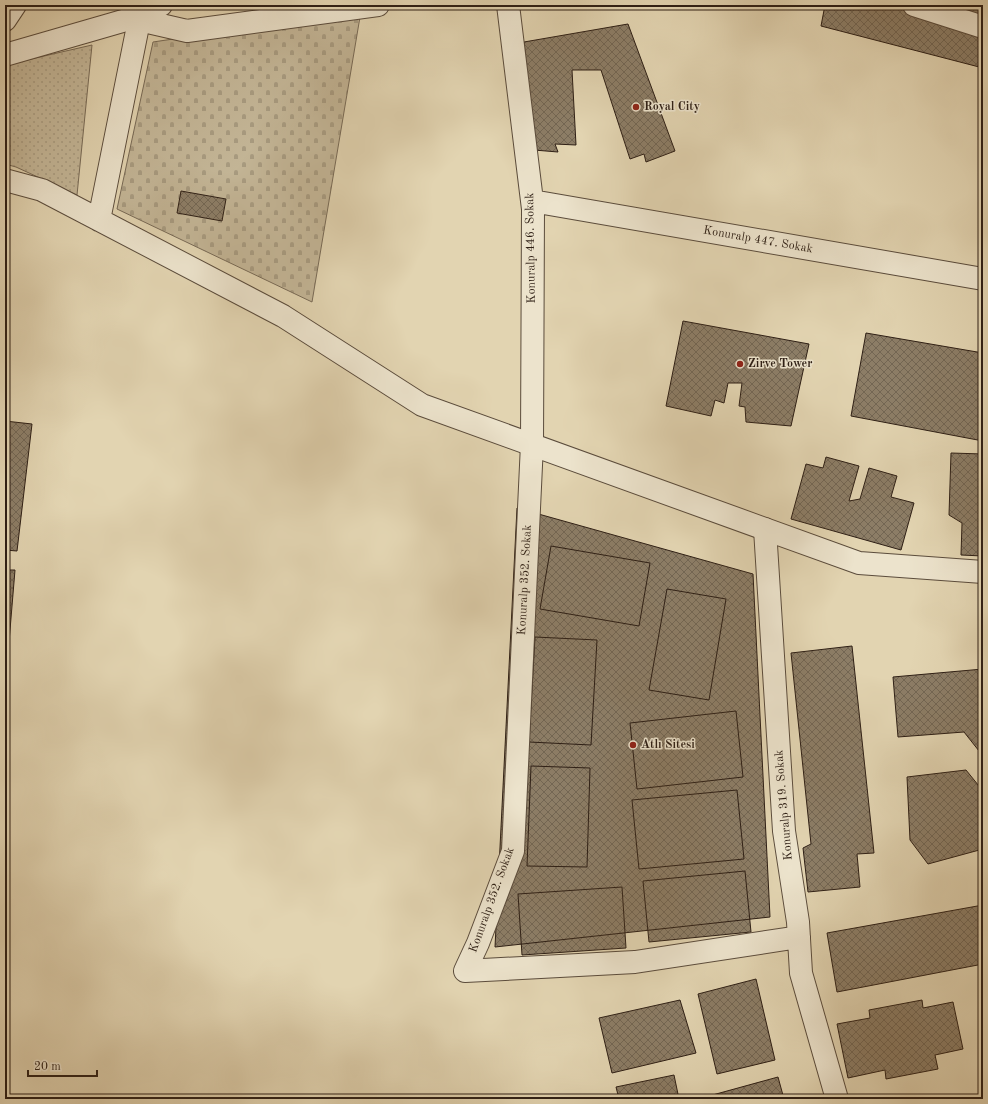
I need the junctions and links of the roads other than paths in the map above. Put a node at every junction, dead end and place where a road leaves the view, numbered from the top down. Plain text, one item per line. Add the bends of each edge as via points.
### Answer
1 (14, 5) edge
2 (161, 5) edge
3 (378, 5) edge
4 (508, 5) edge
5 (914, 5) edge
6 (140, 18) junction
7 (5, 20) edge
8 (983, 27) edge
9 (5, 55) edge
10 (5, 180) edge
11 (532, 201) junction
12 (99, 220) junction
13 (983, 279) edge
14 (532, 444) junction
15 (765, 529) junction
16 (983, 572) edge
17 (799, 937) junction
18 (837, 1099) edge

1 - 7 street
2 - 6 street
3 - 6 street via 186,32
4 - 11 street, Konuralp 446. Sokak
5 - 8 street
6 - 9 street
6 - 12 street
10 - 12 street via 42,190
11 - 13 street, Konuralp 447. Sokak
11 - 14 street, Konuralp 446. Sokak
12 - 14 street via 283,316 422,405
14 - 15 street
14 - 17 street, Konuralp 352. Sokak via 513,851 465,971 635,962
15 - 16 street via 859,563
15 - 17 street, Konuralp 319. Sokak via 784,831
17 - 18 street, Konuralp 319. Sokak via 801,972

